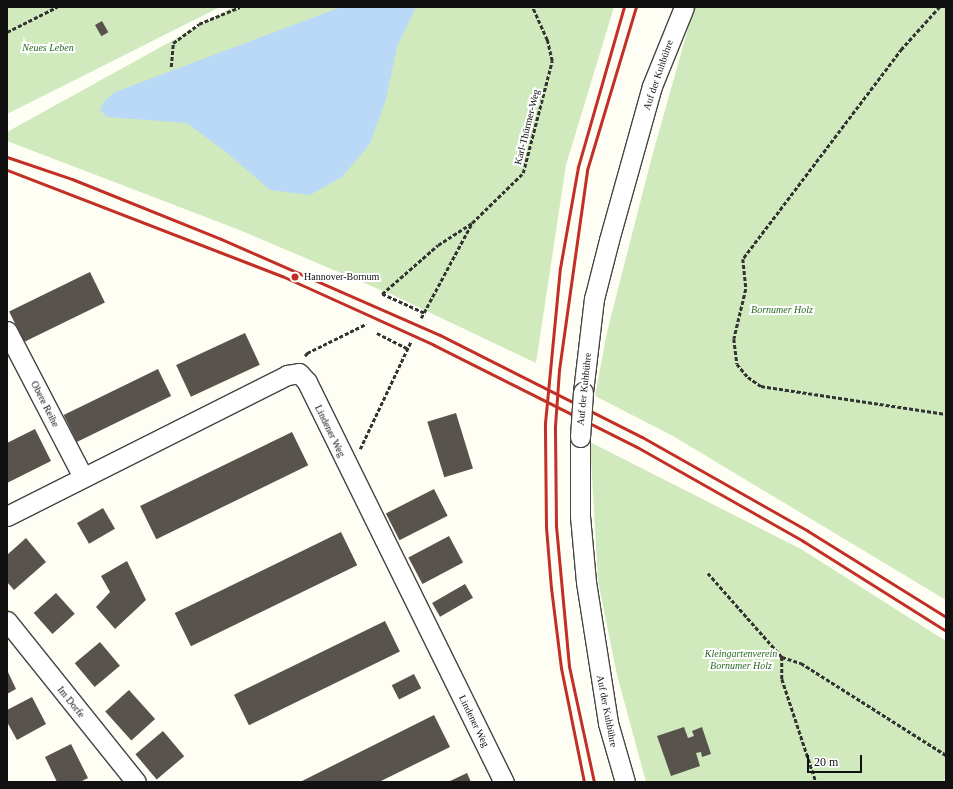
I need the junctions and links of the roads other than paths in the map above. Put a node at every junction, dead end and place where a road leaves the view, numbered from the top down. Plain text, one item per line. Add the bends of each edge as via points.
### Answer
1 (684, 7) edge
2 (7, 331) edge
3 (83, 477) junction
4 (7, 516) edge
5 (7, 621) edge
6 (134, 781) edge
7 (504, 782) edge
8 (625, 782) edge

1 - 8 street, Auf der Kuhbühre, bridge via 652,86 609,240 594,299 583,392 580,516 586,582 608,722
2 - 3 street, Obere Reihe
3 - 4 street
3 - 7 street, Lindener Weg via 287,375 298,373 307,382
5 - 6 street, Im Dorfe

